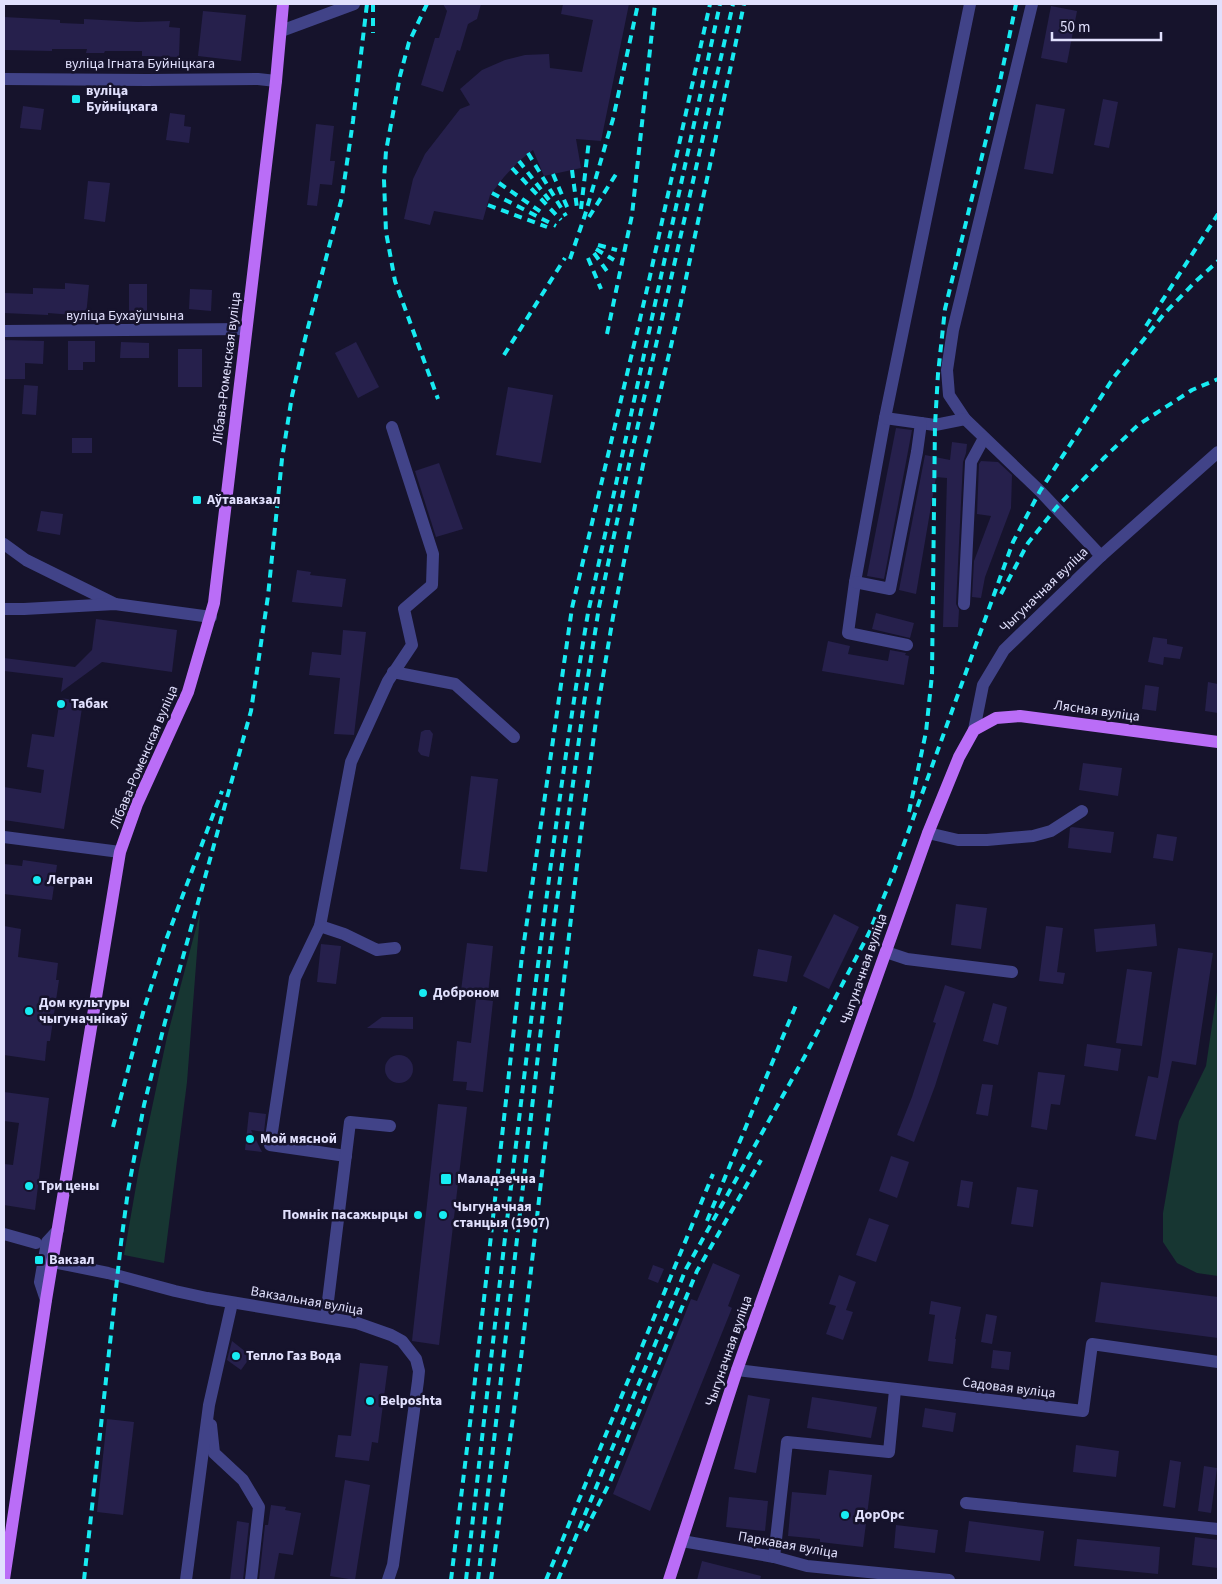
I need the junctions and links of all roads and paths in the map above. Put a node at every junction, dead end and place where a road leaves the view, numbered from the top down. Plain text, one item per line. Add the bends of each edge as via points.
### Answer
1 (283, 4) edge
2 (354, 4) edge
3 (970, 4) edge
4 (1032, 4) edge
5 (280, 31) junction
6 (4, 79) edge
7 (276, 81) junction
8 (246, 329) junction
9 (4, 331) edge
10 (885, 418) junction
11 (965, 418) junction
12 (921, 423) junction
13 (392, 427) dead end
14 (984, 438) junction
15 (1218, 452) edge
16 (4, 544) edge
17 (1101, 556) junction
18 (855, 582) junction
19 (115, 604) junction
20 (964, 604) dead end
21 (4, 609) edge
22 (211, 617) junction
23 (907, 645) dead end
24 (393, 672) junction
25 (974, 730) junction
26 (514, 737) dead end
27 (1218, 742) edge
28 (1082, 811) dead end
29 (928, 833) junction
30 (4, 837) edge
31 (120, 852) junction
32 (320, 926) junction
33 (395, 948) dead end
34 (886, 952) junction
35 (1012, 972) dead end
36 (390, 1126) dead end
37 (346, 1156) junction
38 (58, 1230) junction
39 (4, 1234) edge
40 (36, 1243) dead end
41 (53, 1262) junction
42 (46, 1300) junction
43 (232, 1303) junction
44 (326, 1317) junction
45 (1218, 1362) edge
46 (737, 1370) junction
47 (894, 1390) junction
48 (209, 1405) junction
49 (966, 1503) dead end
50 (1218, 1529) edge
51 (682, 1541) junction
52 (774, 1557) junction
53 (5, 1564) edge
54 (4, 1579) edge
55 (186, 1580) edge
56 (251, 1580) edge
57 (388, 1580) edge
58 (669, 1580) edge
59 (949, 1580) edge

1 - 5 main road, Лібава-Роменская вуліца
2 - 5 street
3 - 10 street
4 - 11 street via 952,330 947,370 949,395
5 - 7 main road, Лібава-Роменская вуліца
6 - 7 street, вуліца Ігната Буйніцкага
7 - 8 main road, Лібава-Роменская вуліца
8 - 9 street, вуліца Бухаўшчына
8 - 22 main road, Лібава-Роменская вуліца
10 - 12 street
10 - 18 street
11 - 12 street via 935,425
11 - 14 street
12 - 18 street via 890,589
13 - 24 street via 433,554 432,585 404,609 412,645
14 - 17 street
14 - 20 street via 971,462
15 - 17 street, Чыгуначная вуліца
16 - 19 street via 26,560
17 - 25 street, Чыгуначная вуліца via 1004,650 983,685
18 - 23 street via 848,633
19 - 21 street
19 - 22 street
22 - 31 main road, Лібава-Роменская вуліца via 188,692 137,804
24 - 26 street via 455,684
24 - 32 street via 351,762
25 - 27 main road, Лясная вуліца via 996,718 1020,716
25 - 29 main road, Чыгуначная вуліца via 959,757
28 - 29 street via 1051,831 1033,836 958,840
29 - 34 main road, Чыгуначная вуліца
30 - 31 street
31 - 38 main road, Лібава-Роменская вуліца
32 - 33 street via 377,950
32 - 37 street via 295,978 270,1145
34 - 35 street via 907,959
34 - 46 main road, Чыгуначная вуліца
36 - 37 street via 350,1122
37 - 44 street
38 - 41 main road, Лібава-Роменская вуліца
38 - 42 street via 47,1242 40,1282
39 - 40 street
41 - 42 main road, Лібава-Роменская вуліца
41 - 43 street, Вакзальная вуліца
42 - 53 main road, Лібава-Роменская вуліца
43 - 44 street, Вакзальная вуліца
43 - 48 street
44 - 57 street, Вакзальная вуліца via 391,1335 402,1341 416,1359 418,1370 393,1565
45 - 47 street, Садовая вуліца via 1092,1344 1083,1411
46 - 47 street, Садовая вуліца
46 - 51 main road, Чыгуначная вуліца
47 - 52 street via 889,1452 787,1442
48 - 55 street
48 - 56 street via 214,1453 242,1480 259,1507
49 - 50 street
51 - 52 street, Паркавая вуліца
51 - 58 main road, Чыгуначная вуліца
52 - 59 street, Паркавая вуліца via 812,1567
53 - 54 main road, Лібава-Роменская вуліца

